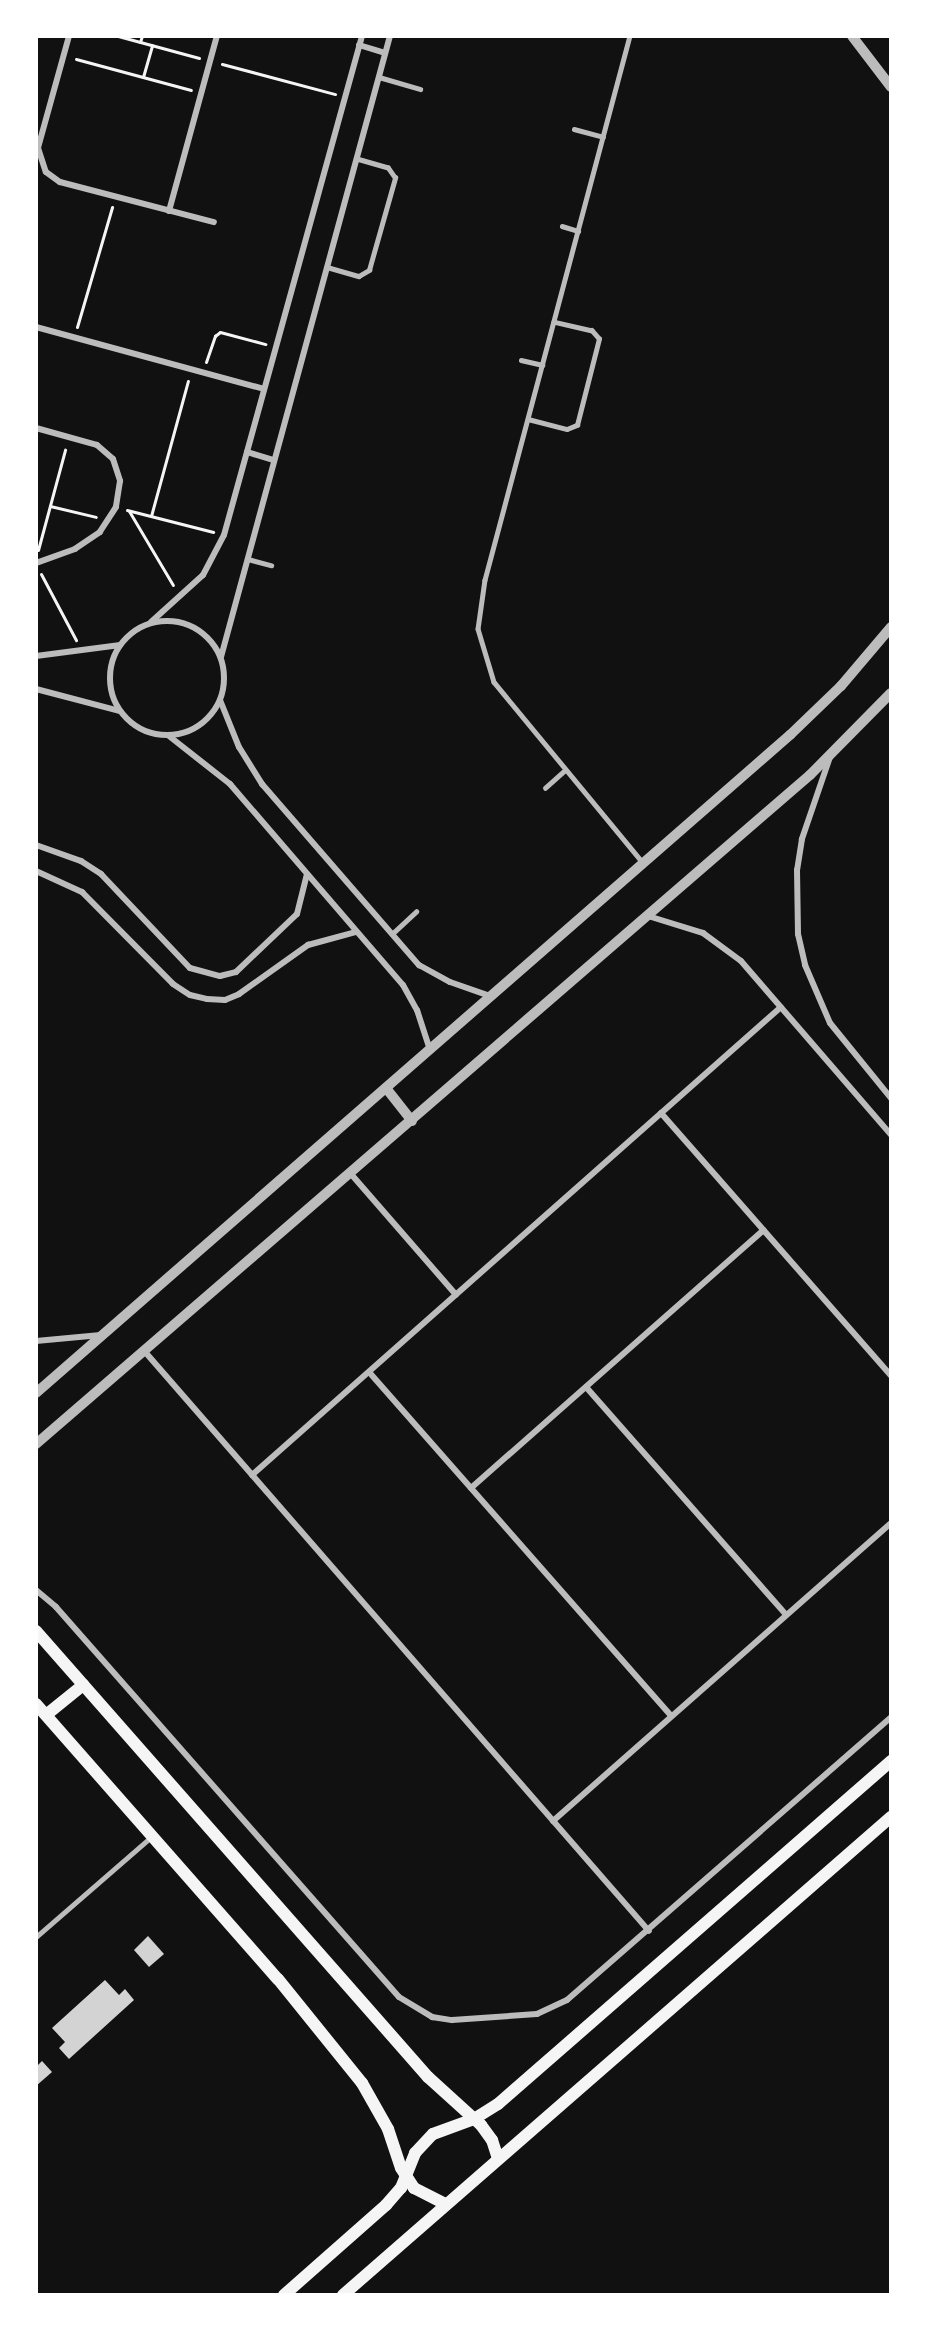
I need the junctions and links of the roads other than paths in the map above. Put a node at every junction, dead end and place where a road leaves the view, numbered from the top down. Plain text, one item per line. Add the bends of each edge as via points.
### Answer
1 (69, 36) edge
2 (217, 36) edge
3 (362, 36) edge
4 (390, 36) edge
5 (630, 36) edge
6 (852, 36) edge
7 (359, 45) junction
8 (385, 53) junction
9 (379, 77) junction
10 (891, 87) edge
11 (420, 89) dead end
12 (574, 129) dead end
13 (603, 136) junction
14 (356, 159) junction
15 (169, 211) junction
16 (214, 222) dead end
17 (562, 226) dead end
18 (578, 231) junction
19 (327, 267) junction
20 (554, 322) junction
21 (36, 327) edge
22 (521, 360) dead end
23 (542, 365) junction
24 (264, 389) junction
25 (528, 419) junction
26 (36, 428) edge
27 (247, 452) junction
28 (274, 460) junction
29 (248, 559) junction
30 (36, 562) edge
31 (271, 565) dead end
32 (151, 622) junction
33 (890, 631) edge
34 (120, 645) junction
35 (36, 656) edge
36 (221, 657) junction
37 (36, 689) edge
38 (891, 693) edge
39 (220, 700) junction
40 (120, 711) junction
41 (169, 735) junction
42 (831, 757) junction
43 (566, 770) junction
44 (545, 788) dead end
45 (36, 845) edge
46 (644, 863) junction
47 (36, 871) edge
48 (307, 874) junction
49 (416, 912) dead end
50 (647, 916) junction
51 (356, 932) junction
52 (392, 934) junction
53 (491, 997) junction
54 (781, 1007) junction
55 (430, 1050) junction
56 (386, 1088) junction
57 (891, 1098) edge
58 (661, 1113) junction
59 (412, 1121) junction
60 (891, 1134) edge
61 (351, 1174) junction
62 (764, 1230) junction
63 (456, 1295) junction
64 (101, 1335) junction
65 (36, 1341) edge
66 (146, 1353) junction
67 (369, 1372) junction
68 (891, 1376) edge
69 (585, 1387) junction
70 (36, 1393) edge
71 (37, 1442) edge
72 (252, 1475) junction
73 (471, 1488) junction
74 (891, 1522) edge
75 (36, 1590) edge
76 (786, 1615) junction
77 (36, 1631) edge
78 (83, 1685) junction
79 (36, 1704) edge
80 (46, 1715) junction
81 (671, 1716) junction
82 (891, 1717) edge
83 (891, 1761) edge
84 (891, 1817) edge
85 (553, 1821) junction
86 (152, 1836) junction
87 (649, 1931) junction
88 (36, 1937) edge
89 (474, 2119) junction
90 (498, 2158) junction
91 (406, 2177) junction
92 (446, 2204) junction
93 (284, 2295) edge
94 (343, 2295) edge

1 - 15 street via 40,139 41,164 60,182
2 - 15 street
3 - 7 street
4 - 8 street
5 - 13 lane
6 - 10 street
7 - 8 street
7 - 24 street
8 - 9 street
9 - 11 lane
9 - 14 street
12 - 13 lane
13 - 18 lane
14 - 19 street
14 - 19 lane via 388,168 395,178 369,270 359,276
15 - 16 street
17 - 18 lane
18 - 20 lane
19 - 28 street
20 - 23 lane
20 - 25 lane via 592,332 599,339 577,425 567,429
21 - 24 street
22 - 23 lane
23 - 25 lane
24 - 27 street
25 - 43 lane via 485,579 478,629 494,682
26 - 30 street via 97,445 113,459 120,481 116,507 109,520 75,549
27 - 28 street
27 - 32 street via 224,535 203,575
28 - 29 street
29 - 31 lane
29 - 36 street
32 - 34 street
32 - 36 street via 164,620 193,626 214,644
33 - 46 street via 816,712
34 - 35 street
34 - 40 street via 110,678
36 - 39 street via 224,671
37 - 40 street
38 - 42 street
39 - 41 street via 200,725
39 - 52 street via 239,747 262,784
40 - 41 street via 142,729
41 - 48 street via 230,784
42 - 50 street
42 - 57 street via 802,839 796,870 798,934 805,965 830,1023
43 - 44 lane
43 - 46 lane
45 - 48 street via 81,861 101,874 190,968 220,976 236,972 297,914 303,903
46 - 53 street
47 - 51 street via 82,892 172,984 190,995 207,999 225,1000 239,994 308,945
48 - 51 street
49 - 52 lane
50 - 54 street via 681,923 723,946
50 - 59 street
51 - 55 street via 412,998
52 - 53 street via 426,970
53 - 55 street
54 - 58 street
54 - 60 street
55 - 56 street
56 - 59 street
56 - 64 street
58 - 62 street
58 - 63 street
59 - 61 street
61 - 63 street
61 - 66 street
62 - 68 street
62 - 69 street
63 - 67 street
64 - 65 street
64 - 70 street
66 - 71 street
66 - 72 street
67 - 72 street
67 - 73 street
69 - 73 street
69 - 76 street
72 - 85 street
73 - 81 street
74 - 76 street
75 - 87 street via 64,1616 399,1997 414,2008 432,2017 471,2021 537,2014 567,2000
76 - 81 street
77 - 78 main road
78 - 80 main road
78 - 89 main road via 428,2077
79 - 80 main road
80 - 86 main road
81 - 85 street
82 - 87 street
83 - 89 main road via 498,2104
84 - 90 main road
85 - 87 street
86 - 88 lane
86 - 91 main road via 291,1994 362,2083 388,2129
89 - 90 main road via 492,2140
89 - 91 main road via 433,2134 415,2153
90 - 92 main road
91 - 92 main road via 423,2195
91 - 93 main road via 386,2205
92 - 94 main road

